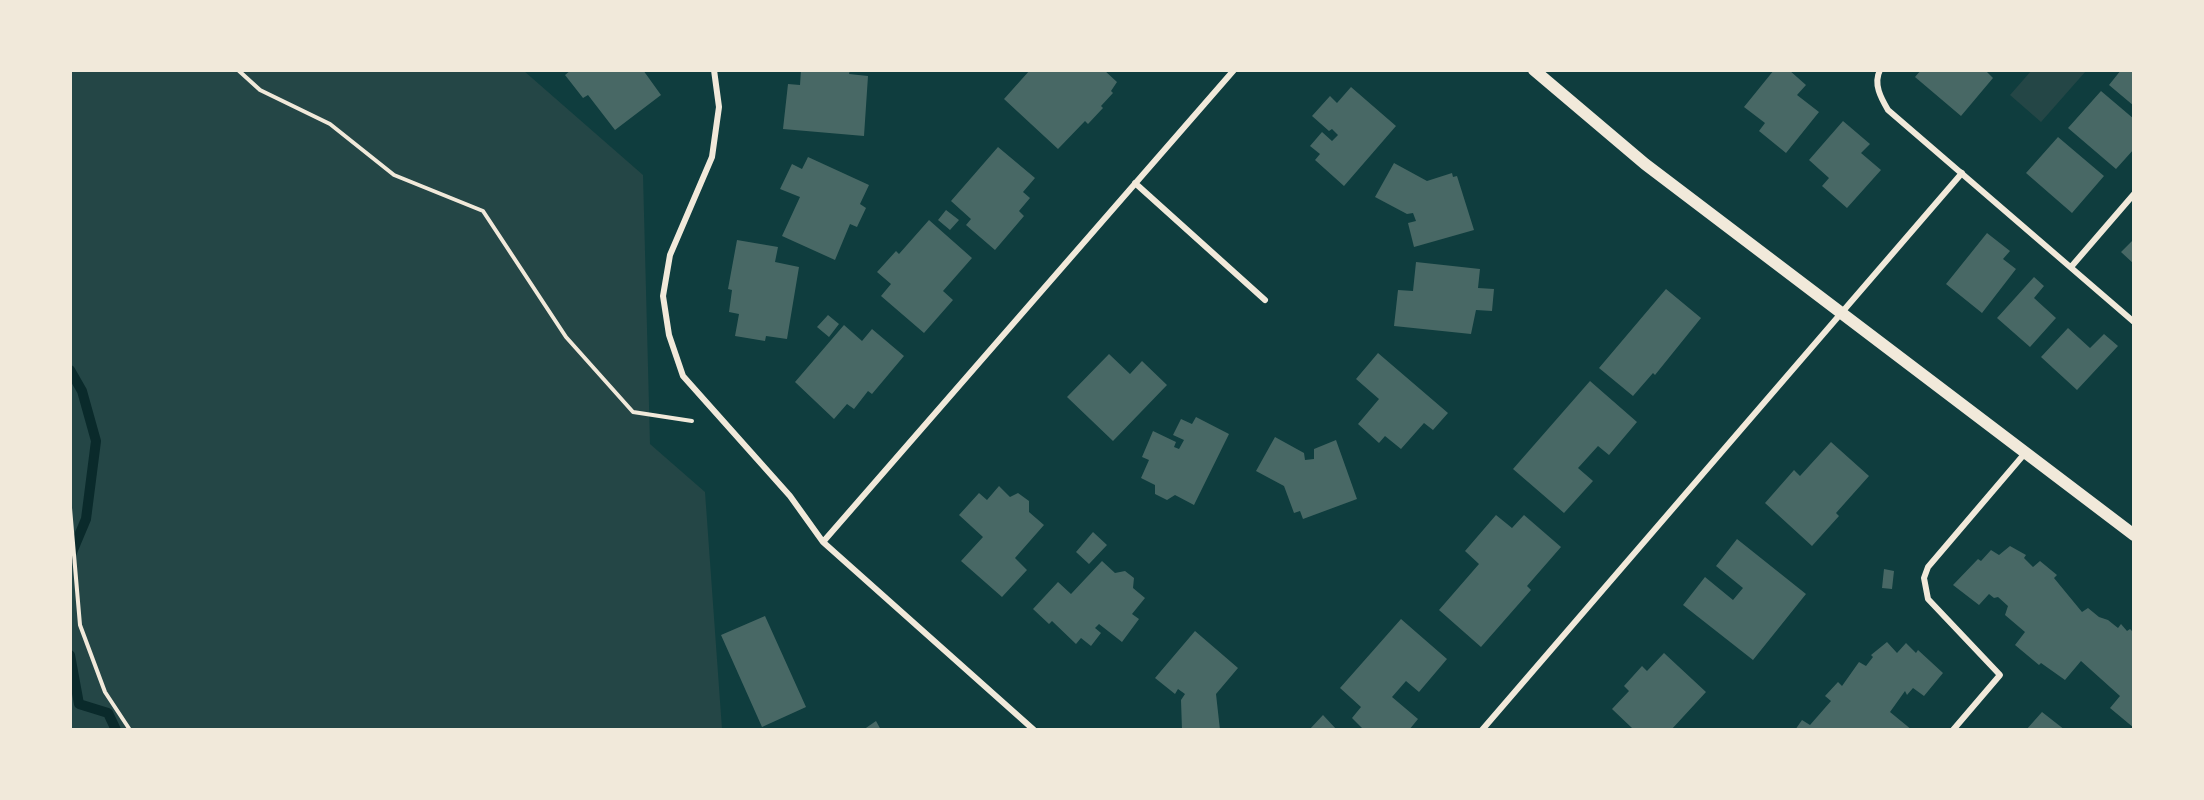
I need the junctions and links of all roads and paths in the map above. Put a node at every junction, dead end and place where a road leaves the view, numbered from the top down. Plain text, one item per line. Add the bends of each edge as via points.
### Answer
1 (238, 70) edge
2 (714, 70) edge
3 (1234, 70) edge
4 (1534, 70) edge
5 (1880, 70) edge
6 (1962, 173) junction
7 (1135, 183) junction
8 (2133, 194) edge
9 (2071, 267) junction
10 (1265, 300) dead end
11 (1843, 312) junction
12 (2133, 322) edge
13 (692, 421) dead end
14 (2026, 452) junction
15 (70, 508) edge
16 (2133, 535) edge
17 (823, 542) junction
18 (129, 729) edge
19 (1035, 729) edge
20 (1482, 729) edge
21 (1953, 729) edge

1 - 13 path via 260,90 330,124 394,175 483,211 566,337 633,412
2 - 17 street via 719,107 712,157 670,255 663,296 669,335 683,376 790,496
3 - 7 street
4 - 11 main road via 1645,164
5 - 6 street via 1878,94 1888,110
6 - 9 street
6 - 11 street
7 - 10 street
7 - 17 street
8 - 9 street
9 - 12 street
11 - 14 main road
11 - 20 street
14 - 16 main road
14 - 21 street via 1928,567 1924,578 1928,599 2000,675
15 - 18 path via 80,625 105,692
17 - 19 street

